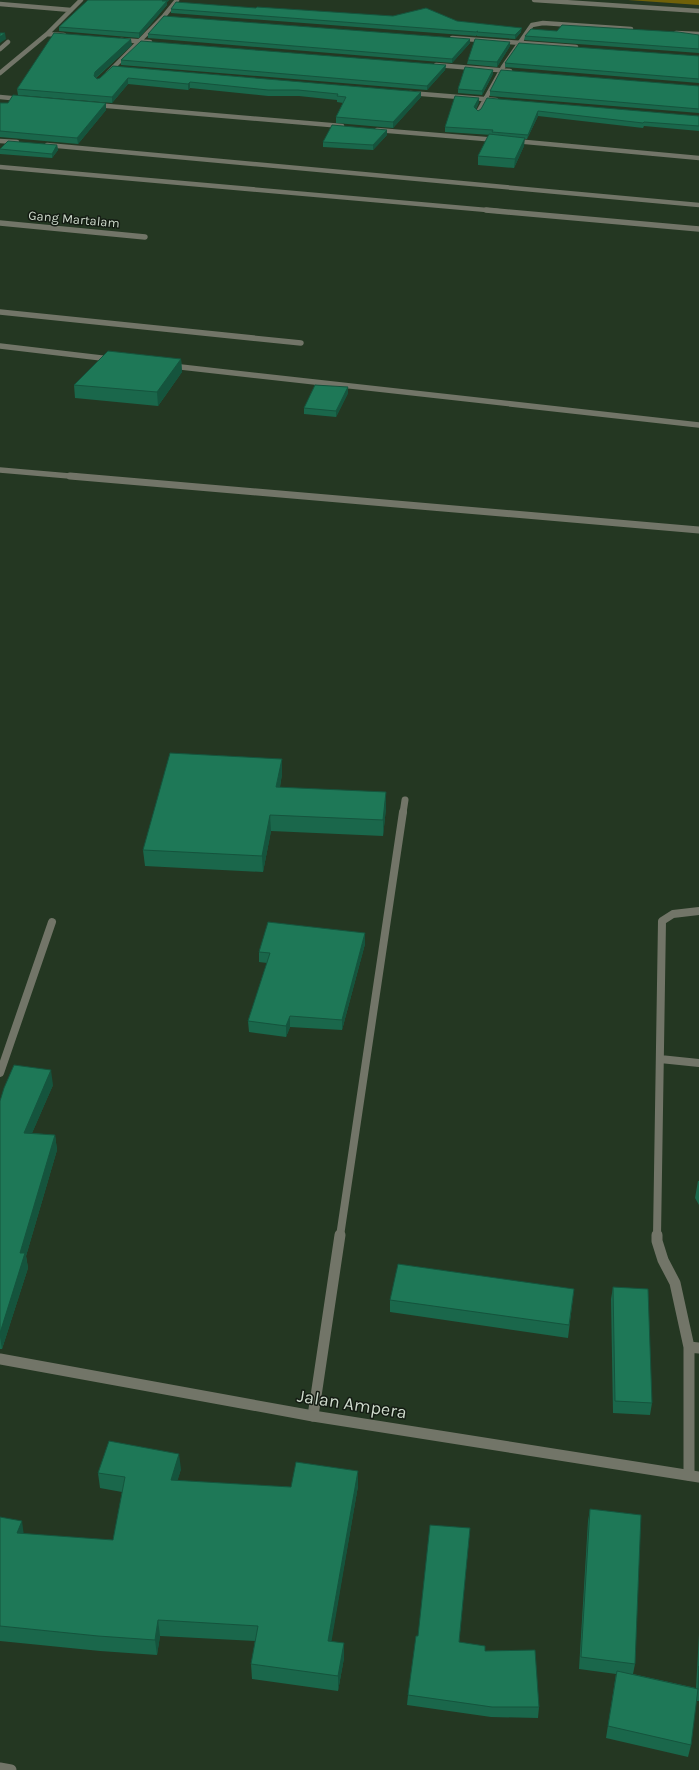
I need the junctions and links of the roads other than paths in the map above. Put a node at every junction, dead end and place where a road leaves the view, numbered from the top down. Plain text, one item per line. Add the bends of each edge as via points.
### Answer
1 (81, 0) edge
2 (177, 0) edge
3 (534, 0) edge
4 (0, 4) edge
5 (71, 10) junction
6 (699, 11) edge
7 (164, 16) junction
8 (172, 17) edge
9 (637, 30) edge
10 (668, 32) edge
11 (47, 34) junction
12 (699, 34) edge
13 (70, 36) edge
14 (447, 37) edge
15 (116, 40) edge
16 (8, 42) dead end
17 (139, 42) junction
18 (518, 42) junction
19 (155, 43) edge
20 (581, 47) edge
21 (0, 49) edge
22 (429, 65) edge
23 (114, 68) junction
24 (122, 68) edge
25 (500, 71) junction
26 (516, 72) edge
27 (0, 73) edge
28 (103, 76) edge
29 (406, 92) edge
30 (0, 97) edge
31 (24, 99) edge
32 (484, 99) junction
33 (500, 100) edge
34 (87, 104) edge
35 (478, 112) edge
36 (350, 127) edge
37 (373, 129) edge
38 (500, 140) edge
39 (0, 141) edge
40 (508, 141) edge
41 (23, 143) edge
42 (39, 144) edge
43 (699, 158) edge
44 (0, 167) edge
45 (699, 205) edge
46 (0, 223) edge
47 (699, 229) edge
48 (145, 237) dead end
49 (0, 312) edge
50 (301, 344) dead end
51 (0, 346) edge
52 (116, 360) edge
53 (164, 365) edge
54 (699, 425) edge
55 (0, 470) edge
56 (699, 530) edge
57 (405, 800) dead end
58 (699, 911) edge
59 (52, 922) dead end
60 (660, 1059) junction
61 (699, 1063) edge
62 (0, 1073) edge
63 (694, 1347) edge
64 (0, 1359) edge
65 (313, 1416) junction
66 (694, 1476) edge
67 (0, 1768) edge
68 (11, 1770) edge

1 - 5 street
2 - 7 street
3 - 6 street
4 - 5 street
5 - 11 street
7 - 8 street
7 - 17 street
9 - 18 street via 536,24 532,25
10 - 12 street
11 - 13 street
11 - 27 street
14 - 18 street
15 - 17 street
16 - 21 street
17 - 19 street
17 - 23 street
18 - 20 street
18 - 25 street
22 - 25 street
23 - 24 street
23 - 28 street
25 - 26 street
25 - 32 street
29 - 32 street
30 - 31 street
32 - 33 street
32 - 35 street
34 - 36 street
37 - 38 street
39 - 41 street
40 - 43 street
42 - 45 street
44 - 47 street
46 - 48 street, Gang Martalam
49 - 50 street
51 - 52 street
53 - 54 street
55 - 56 street
57 - 65 street
58 - 60 street via 673,914 662,921
59 - 62 street
60 - 61 street
60 - 63 street via 657,1241 675,1283
63 - 66 street
64 - 65 street, Jalan Ampera
65 - 66 street, Jalan Ampera
67 - 68 street

